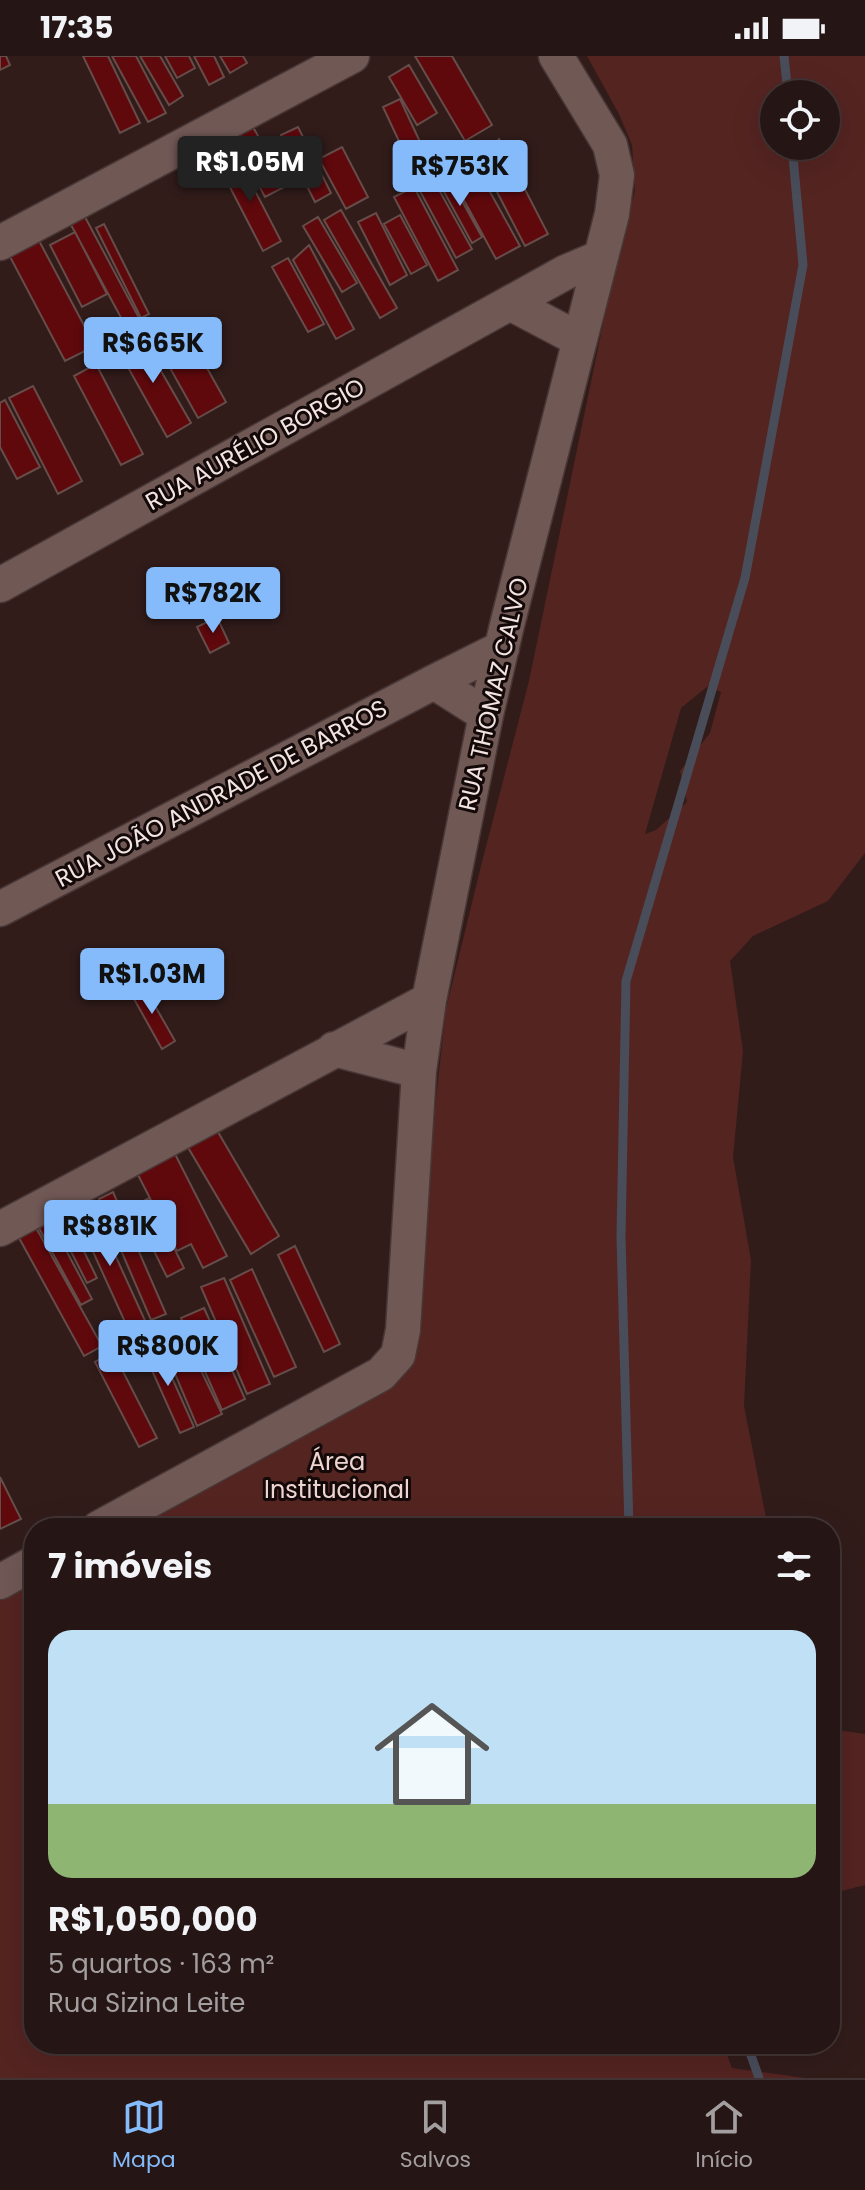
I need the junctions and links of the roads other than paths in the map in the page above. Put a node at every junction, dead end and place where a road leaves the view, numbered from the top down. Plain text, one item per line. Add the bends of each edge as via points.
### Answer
1 (352, 56) edge
2 (556, 56) edge
3 (0, 243) edge
4 (599, 258) junction
5 (510, 303) junction
6 (580, 340) junction
7 (0, 585) edge
8 (502, 648) junction
9 (434, 682) junction
10 (486, 715) junction
11 (3, 905) edge
12 (429, 1000) junction
13 (334, 1049) junction
14 (419, 1071) junction
15 (0, 1229) edge
16 (117, 1518) edge
17 (24, 1569) edge
18 (0, 1582) edge

1 - 3 street
2 - 4 street, RUA THOMAZ CALVO via 610,145 617,175
4 - 5 street, RUA AURÉLIO BORGIO
4 - 6 street, RUA THOMAZ CALVO
5 - 6 street
5 - 7 street, RUA AURÉLIO BORGIO
6 - 8 street, RUA THOMAZ CALVO
8 - 9 street, RUA JOÃO ANDRADE DE BARROS
8 - 10 street, RUA THOMAZ CALVO
9 - 10 street
9 - 11 street, RUA JOÃO ANDRADE DE BARROS
10 - 12 street, RUA THOMAZ CALVO
12 - 13 street
12 - 14 street, RUA THOMAZ CALVO
13 - 14 street
13 - 15 street
14 - 16 street, RUA THOMAZ CALVO via 398,1355 381,1374
17 - 18 street

